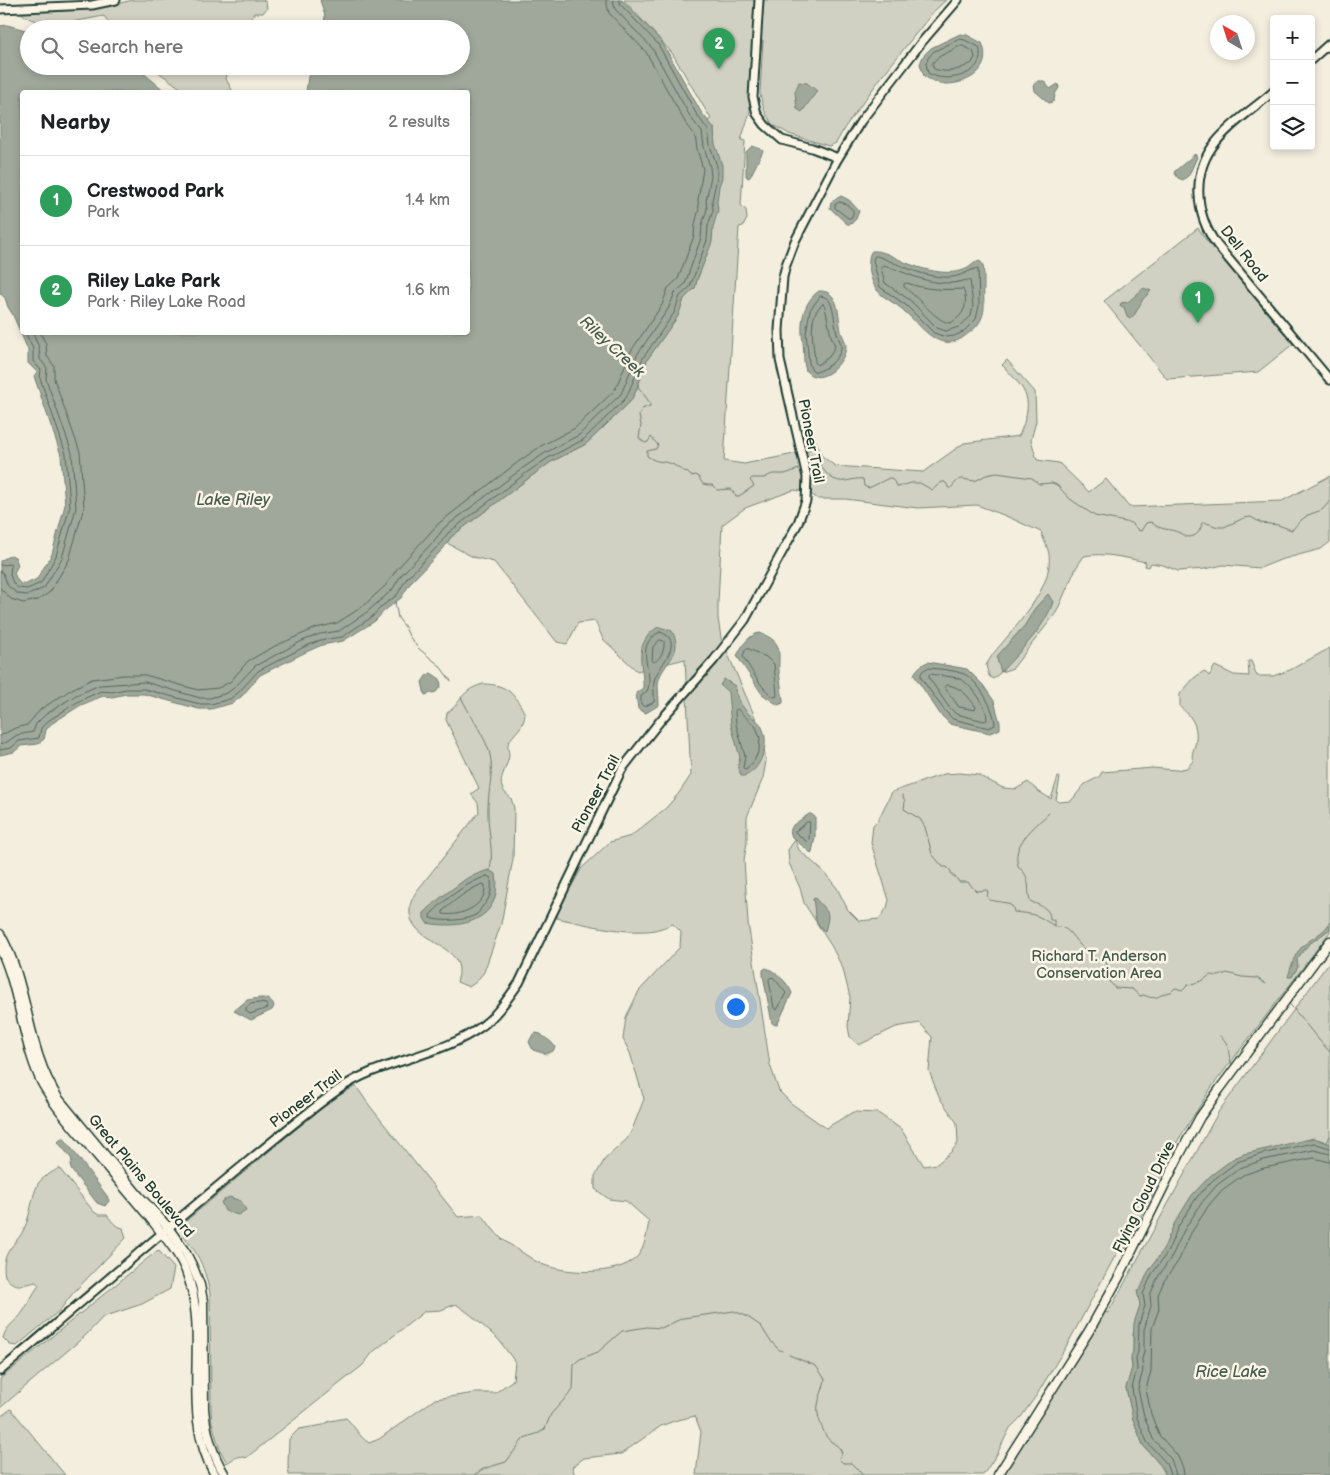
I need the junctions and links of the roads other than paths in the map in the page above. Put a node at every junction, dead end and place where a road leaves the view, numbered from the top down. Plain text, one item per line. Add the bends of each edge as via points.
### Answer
1 (116, 0) edge
2 (759, 0) edge
3 (958, 0) edge
4 (0, 9) edge
5 (1330, 43) edge
6 (1315, 56) edge
7 (1270, 94) edge
8 (838, 158) junction
9 (1330, 380) edge
10 (0, 934) edge
11 (1330, 942) edge
12 (0, 948) edge
13 (165, 1230) junction
14 (0, 1371) edge
15 (215, 1475) edge
16 (225, 1475) edge
17 (998, 1475) edge

1 - 4 main road via 84,5
2 - 8 main road via 753,88 757,114 782,140
3 - 8 main road, Pioneer Trail via 875,102
5 - 6 main road
7 - 9 main road, Dell Road via 1223,134 1209,152 1199,182 1200,211 1217,245
8 - 13 main road, Pioneer Trail via 784,271 780,360 807,477 806,501 798,523 745,620 622,769 519,983 484,1025 467,1036 362,1076 340,1088
10 - 13 main road, Great Plains Boulevard via 10,951 20,982 47,1081
11 - 17 main road, Flying Cloud Drive via 1218,1090 1180,1154 1089,1331
12 - 13 main road, Great Plains Boulevard via 8,965 40,1079 75,1130
13 - 14 main road, Pioneer Trail
13 - 15 main road, Great Plains Boulevard via 182,1263 193,1295 196,1310 197,1423 205,1454
13 - 16 main road, Great Plains Boulevard via 190,1260 202,1291 206,1425 213,1452

